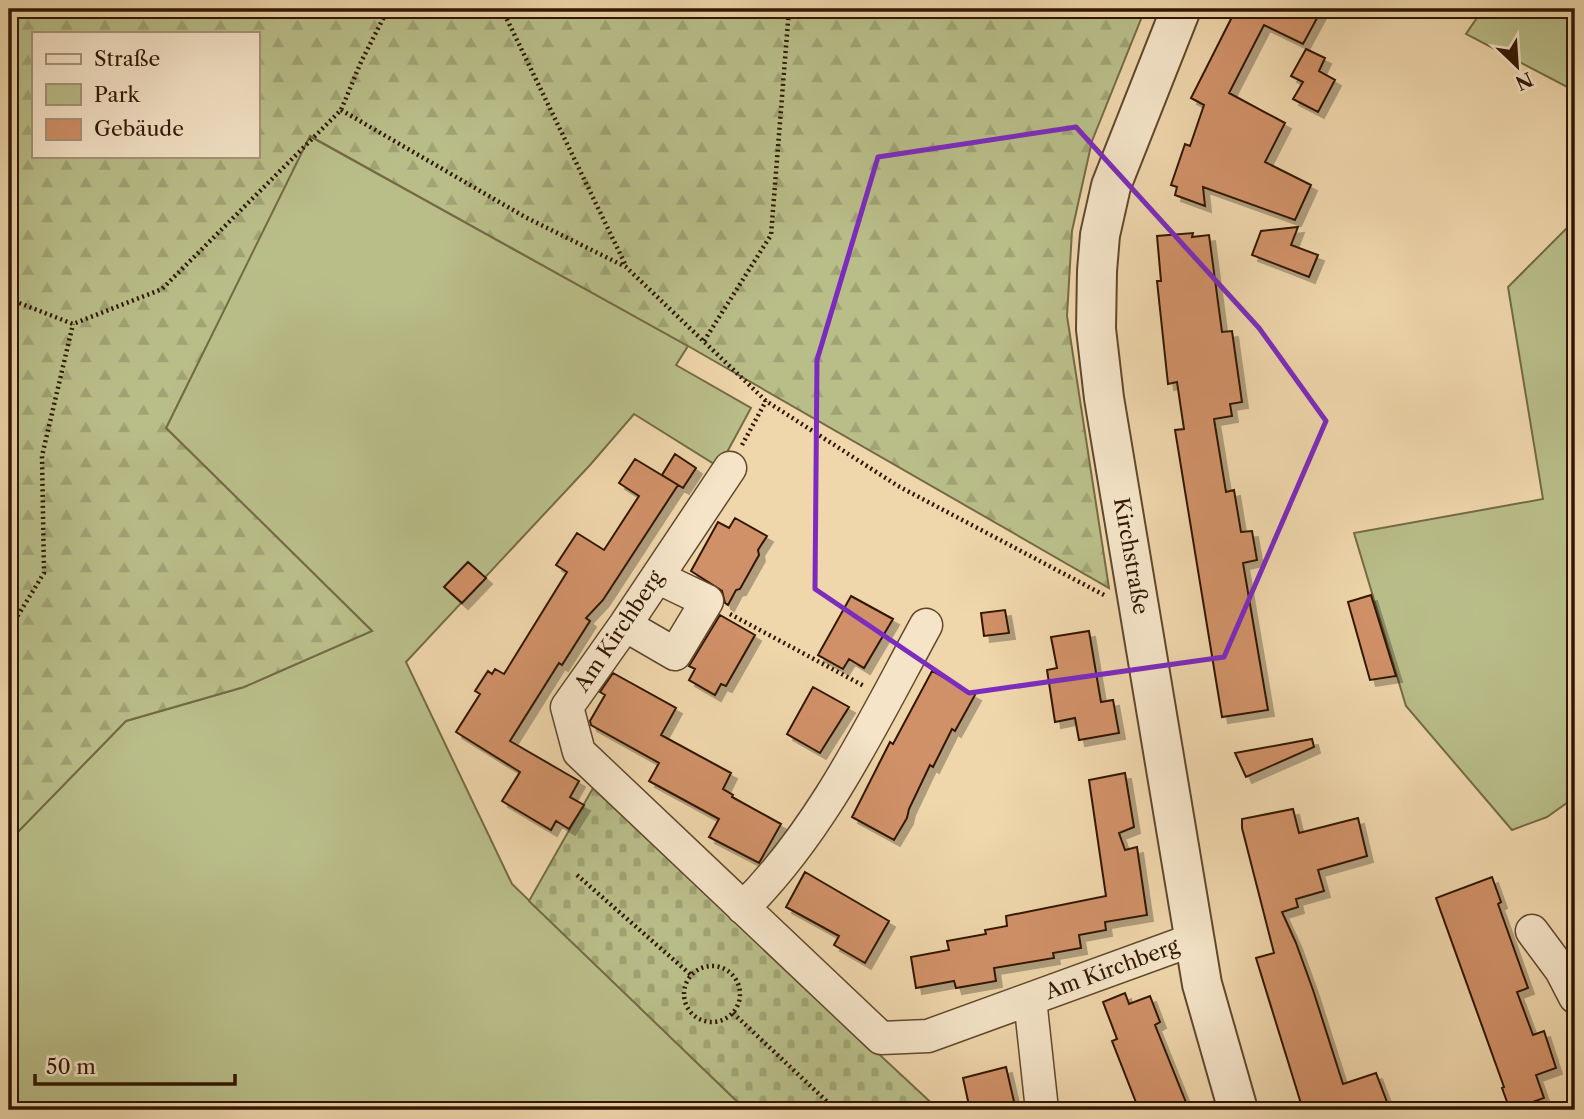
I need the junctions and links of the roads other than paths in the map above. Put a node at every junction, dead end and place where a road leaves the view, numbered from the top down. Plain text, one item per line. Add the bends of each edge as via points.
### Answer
1 (1181, 9) edge
2 (730, 468) road end
3 (657, 577) junction
4 (625, 625) junction
5 (926, 625) dead end
6 (743, 908) junction
7 (1532, 931) dead end
8 (1195, 939) junction
9 (1575, 997) edge
10 (1030, 999) junction
11 (1042, 1110) edge
12 (1238, 1110) edge

1 - 8 street, Kirchstraße via 1111,186 1100,234 1096,329
2 - 3 street, Am Kirchberg
3 - 4 street, Am Kirchberg
3 - 4 street via 707,601 675,654
4 - 6 street, Am Kirchberg via 567,707 579,752
5 - 6 street via 833,792 769,883
6 - 10 street, Am Kirchberg via 881,1038 928,1036
7 - 9 street
8 - 10 street, Am Kirchberg
8 - 12 street, Kirchstraße via 1202,984
10 - 11 street, Am Kirchberg

